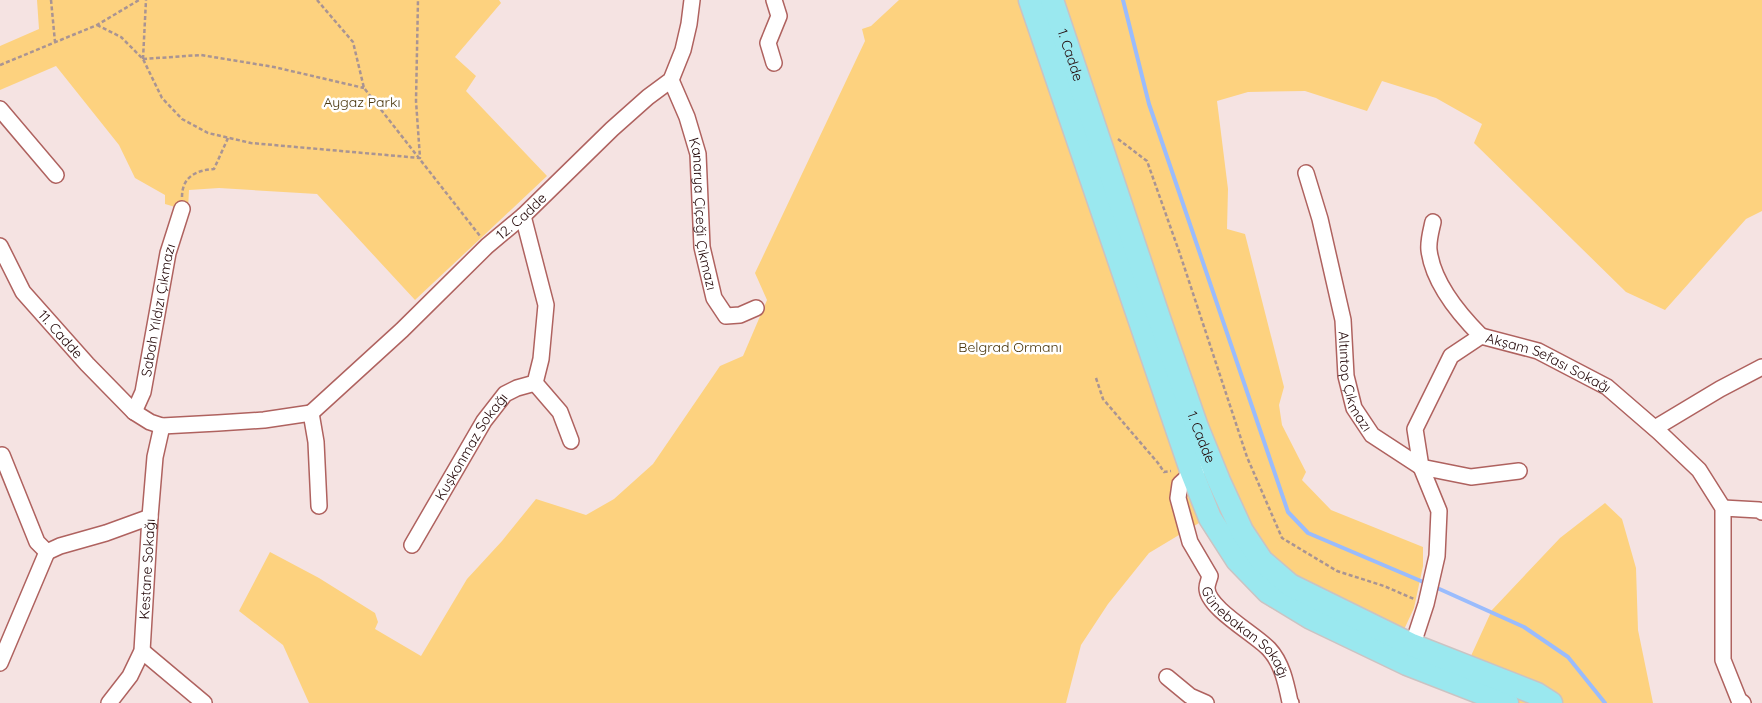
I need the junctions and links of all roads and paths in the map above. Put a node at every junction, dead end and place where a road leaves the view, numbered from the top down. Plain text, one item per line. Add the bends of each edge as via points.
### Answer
1 (51, 0) edge
2 (139, 0) edge
3 (146, 0) edge
4 (316, 0) edge
5 (418, 0) edge
6 (774, 0) edge
7 (1030, 0) edge
8 (1052, 0) edge
9 (694, 1) edge
10 (97, 25) junction
11 (55, 42) junction
12 (143, 59) junction
13 (774, 63) dead end
14 (0, 65) edge
15 (672, 80) junction
16 (364, 88) junction
17 (0, 109) edge
18 (1112, 134) dead end
19 (228, 138) junction
20 (420, 158) junction
21 (1306, 173) dead end
22 (56, 175) dead end
23 (182, 209) joint
24 (523, 216) junction
25 (1432, 222) dead end
26 (0, 246) edge
27 (487, 246) junction
28 (756, 308) dead end
29 (1481, 336) junction
30 (1762, 367) edge
31 (1096, 378) dead end
32 (535, 383) junction
33 (134, 412) junction
34 (311, 413) junction
35 (162, 426) junction
36 (1656, 428) junction
37 (570, 441) dead end
38 (2, 456) dead end
39 (1211, 462) junction
40 (1421, 467) junction
41 (1519, 470) dead end
42 (1186, 479) junction
43 (319, 506) dead end
44 (1723, 508) junction
45 (1762, 512) edge
46 (150, 517) junction
47 (412, 545) dead end
48 (47, 552) junction
49 (1428, 599) junction
50 (142, 651) junction
51 (1410, 654) junction
52 (0, 663) edge
53 (1167, 677) dead end
54 (109, 703) edge
55 (204, 703) edge
56 (1206, 703) edge
57 (1288, 703) edge
58 (1506, 703) edge
59 (1551, 703) edge
60 (1743, 703) edge

1 - 11 path
2 - 10 path
3 - 12 path
4 - 16 path via 353,42
5 - 20 path via 416,101
6 - 13 street via 779,16 768,43
7 - 42 main road, 1. Cadde
8 - 39 main road, 1. Cadde via 1158,318
9 - 15 street via 683,50
10 - 11 path
10 - 12 path via 121,37
11 - 14 path
12 - 16 path via 201,55 274,67
12 - 19 path via 162,98 182,119 208,134
15 - 24 street, 12. Cadde via 612,129
15 - 28 street, Kanarya Çiçeği Çıkmazı via 698,154 702,247 714,298 726,316 740,315
16 - 20 path
17 - 22 street
18 - 49 path via 1146,161 1247,456 1282,538 1337,571
19 - 20 path via 251,143
19 - 23 path via 214,169 190,176 182,187
20 - 27 path
21 - 40 street, Altıntop Çıkmazı via 1343,320 1346,376 1354,408 1372,435
23 - 33 street, Sabah Yıldızı Çıkmazı via 168,253 143,392
24 - 27 street, 12. Cadde
24 - 32 street via 546,305
25 - 29 street via 1429,249 1438,279 1460,316
26 - 33 street, 11. Cadde via 23,292
27 - 34 street, 12. Cadde
29 - 36 street, Akşam Sefası Sokağı via 1538,351 1607,387
29 - 40 street, Akşam Sefası Sokağı via 1451,356 1415,429
30 - 36 street
31 - 42 path via 1103,399 1164,472 1172,471
32 - 37 street via 560,412
32 - 47 street, Kuşkonmaz Sokağı via 505,394 484,421
33 - 35 street, 11. Cadde
34 - 35 street via 264,420
34 - 43 street via 317,450
35 - 46 street, Kestane Sokağı via 155,457
36 - 44 street, Akşam Sefası Sokağı via 1700,470
38 - 48 street via 37,542
39 - 42 street
39 - 51 main road, 1. Cadde via 1242,531 1262,561 1290,585
40 - 41 street, Altıntop Çıkmazı via 1471,477
40 - 49 street, Akşam Sefası Sokağı via 1439,510 1437,556
42 - 51 main road, 1. Cadde via 1237,560 1268,592 1311,618
42 - 57 street, Günebakan Sokağı via 1178,498 1190,542 1210,576 1207,588 1211,600 1270,649 1283,672
44 - 45 street
44 - 60 street via 1722,660
46 - 48 street
46 - 50 street, Kestane Sokağı
48 - 52 street
49 - 51 street, Akşam Sefası Sokağı
50 - 54 street, Kestane Sokağı via 130,676
50 - 55 street
51 - 58 main road, 1. Cadde
51 - 59 main road, 1. Cadde via 1537,694
53 - 56 street via 1190,696

